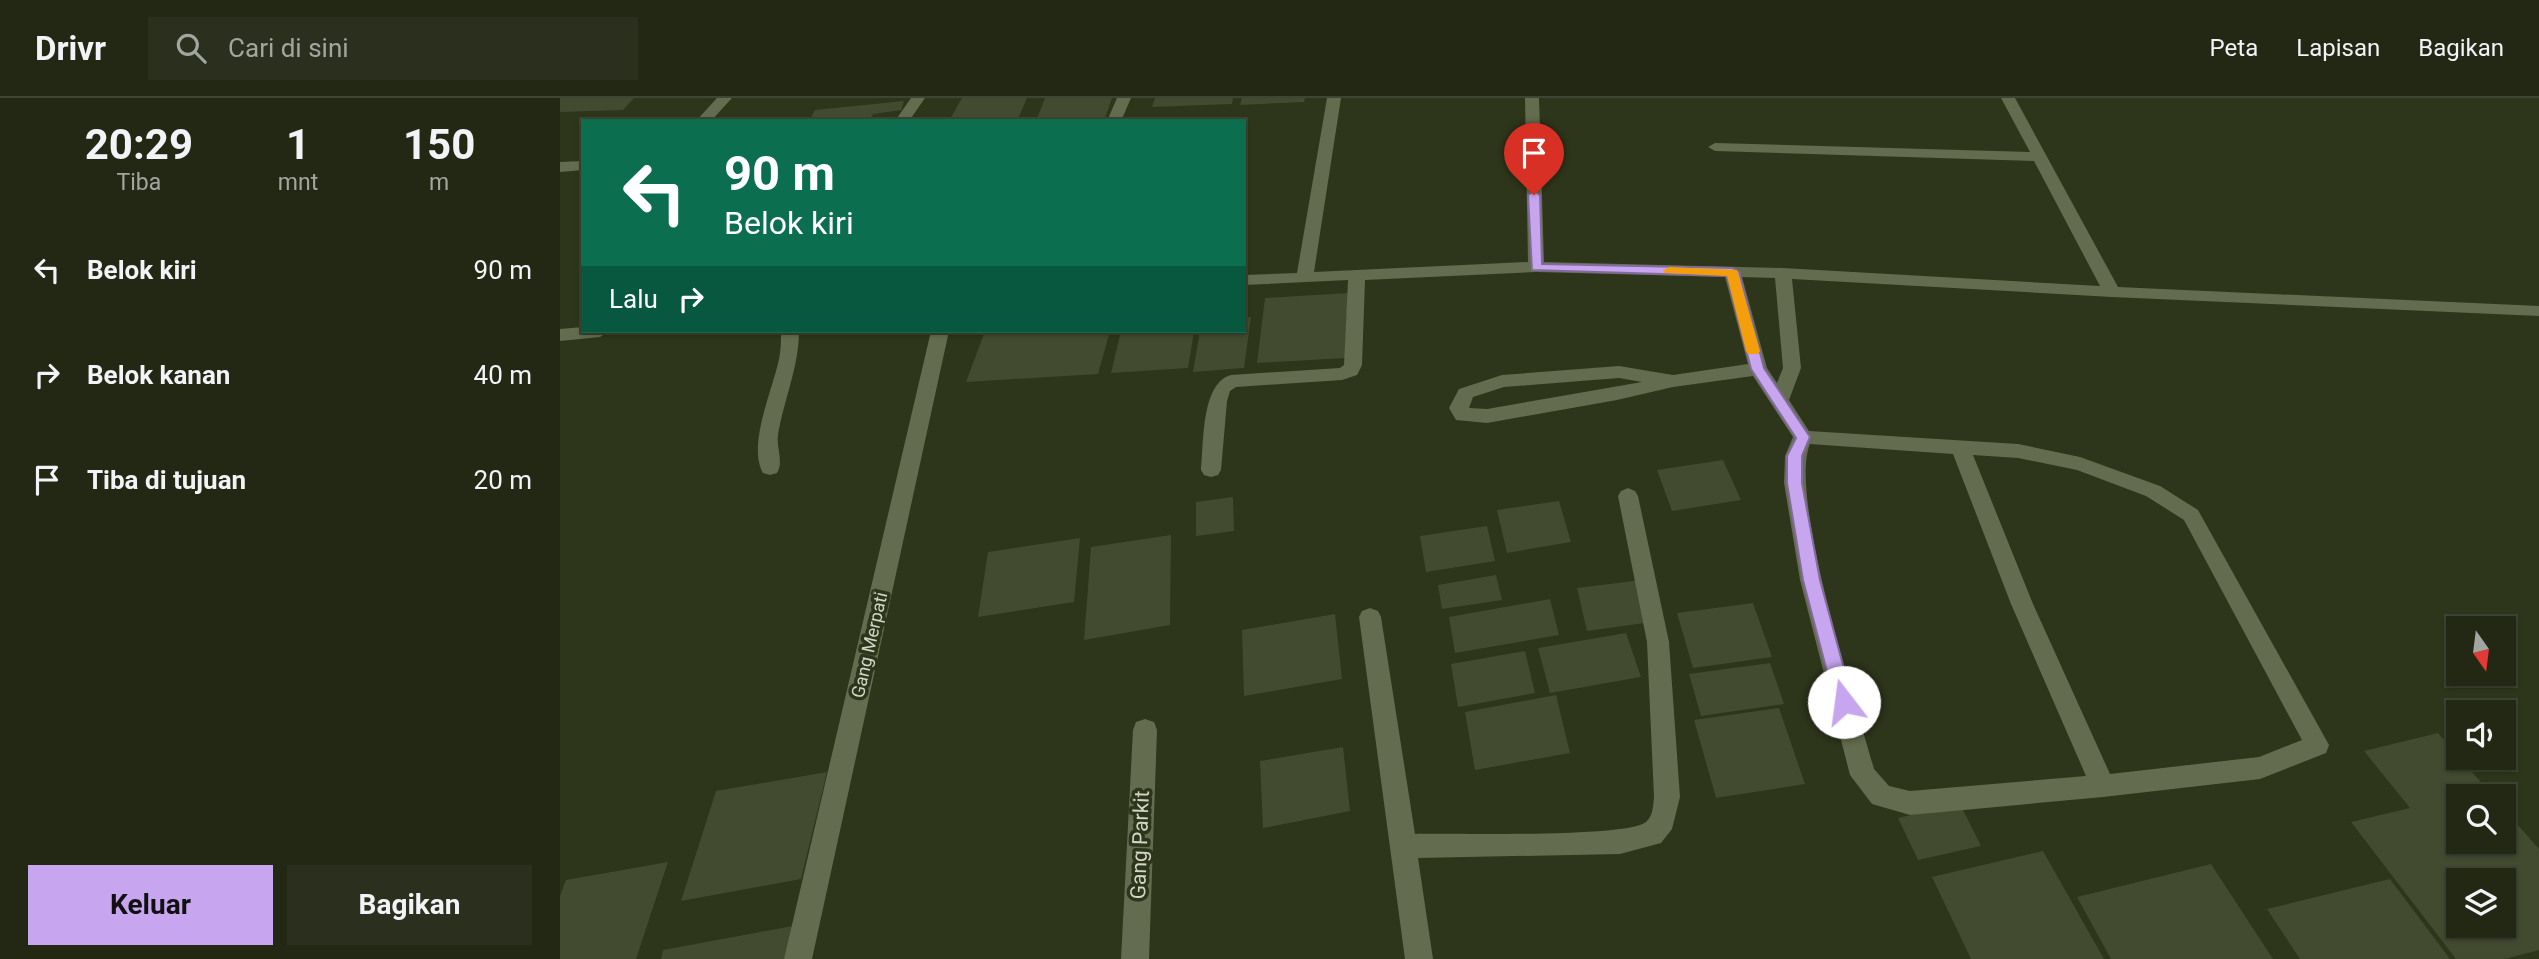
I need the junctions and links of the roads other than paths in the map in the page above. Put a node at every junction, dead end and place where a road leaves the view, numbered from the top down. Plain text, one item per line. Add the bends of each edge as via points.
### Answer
1 (724, 98) edge
2 (918, 98) edge
3 (1124, 98) edge
4 (1334, 98) edge
5 (1532, 98) edge
6 (2008, 98) edge
7 (705, 119) edge
8 (903, 119) edge
9 (1115, 119) edge
10 (1715, 147) dead end
11 (2040, 157) junction
12 (581, 165) edge
13 (560, 167) edge
14 (1536, 267) junction
15 (1732, 272) junction
16 (1783, 273) junction
17 (1357, 276) junction
18 (1305, 277) junction
19 (1246, 280) edge
20 (2112, 292) junction
21 (2539, 311) edge
22 (581, 333) edge
23 (790, 333) edge
24 (940, 333) edge
25 (560, 335) edge
26 (1758, 369) junction
27 (1673, 380) junction
28 (1779, 400) junction
29 (1803, 437) junction
30 (1961, 449) junction
31 (769, 468) dead end
32 (1211, 470) dead end
33 (1628, 496) dead end
34 (1370, 617) dead end
35 (1145, 730) dead end
36 (2103, 786) junction
37 (1404, 846) junction
38 (798, 959) edge
39 (1135, 959) edge
40 (1419, 959) edge

1 - 7 street
2 - 8 street
3 - 9 street
4 - 18 street
5 - 14 street
6 - 11 street
10 - 11 street
11 - 20 street
12 - 13 street
14 - 15 street
14 - 17 street
15 - 16 street
15 - 26 street
16 - 20 street
16 - 28 street via 1792,368
17 - 18 street
17 - 32 street via 1350,371 1231,381 1222,388 1218,401
18 - 19 street
20 - 21 street
22 - 25 street
23 - 31 street via 789,356 768,438
24 - 38 street, Gang Merpati
26 - 27 street
26 - 28 street
27 - 27 street via 1487,416 1463,415 1459,408 1466,393 1502,381 1619,372
28 - 29 street
29 - 30 street
29 - 36 street via 1795,456 1794,483 1811,580 1863,775 1872,786 1881,796 1910,803
30 - 36 street via 2022,604
30 - 36 street via 2018,451 2080,464 2153,491 2191,515 2317,745 2260,768
33 - 37 street via 1658,642 1667,797 1663,821 1652,834 1620,842
34 - 37 street
35 - 39 street, Gang Parkit
37 - 40 street

